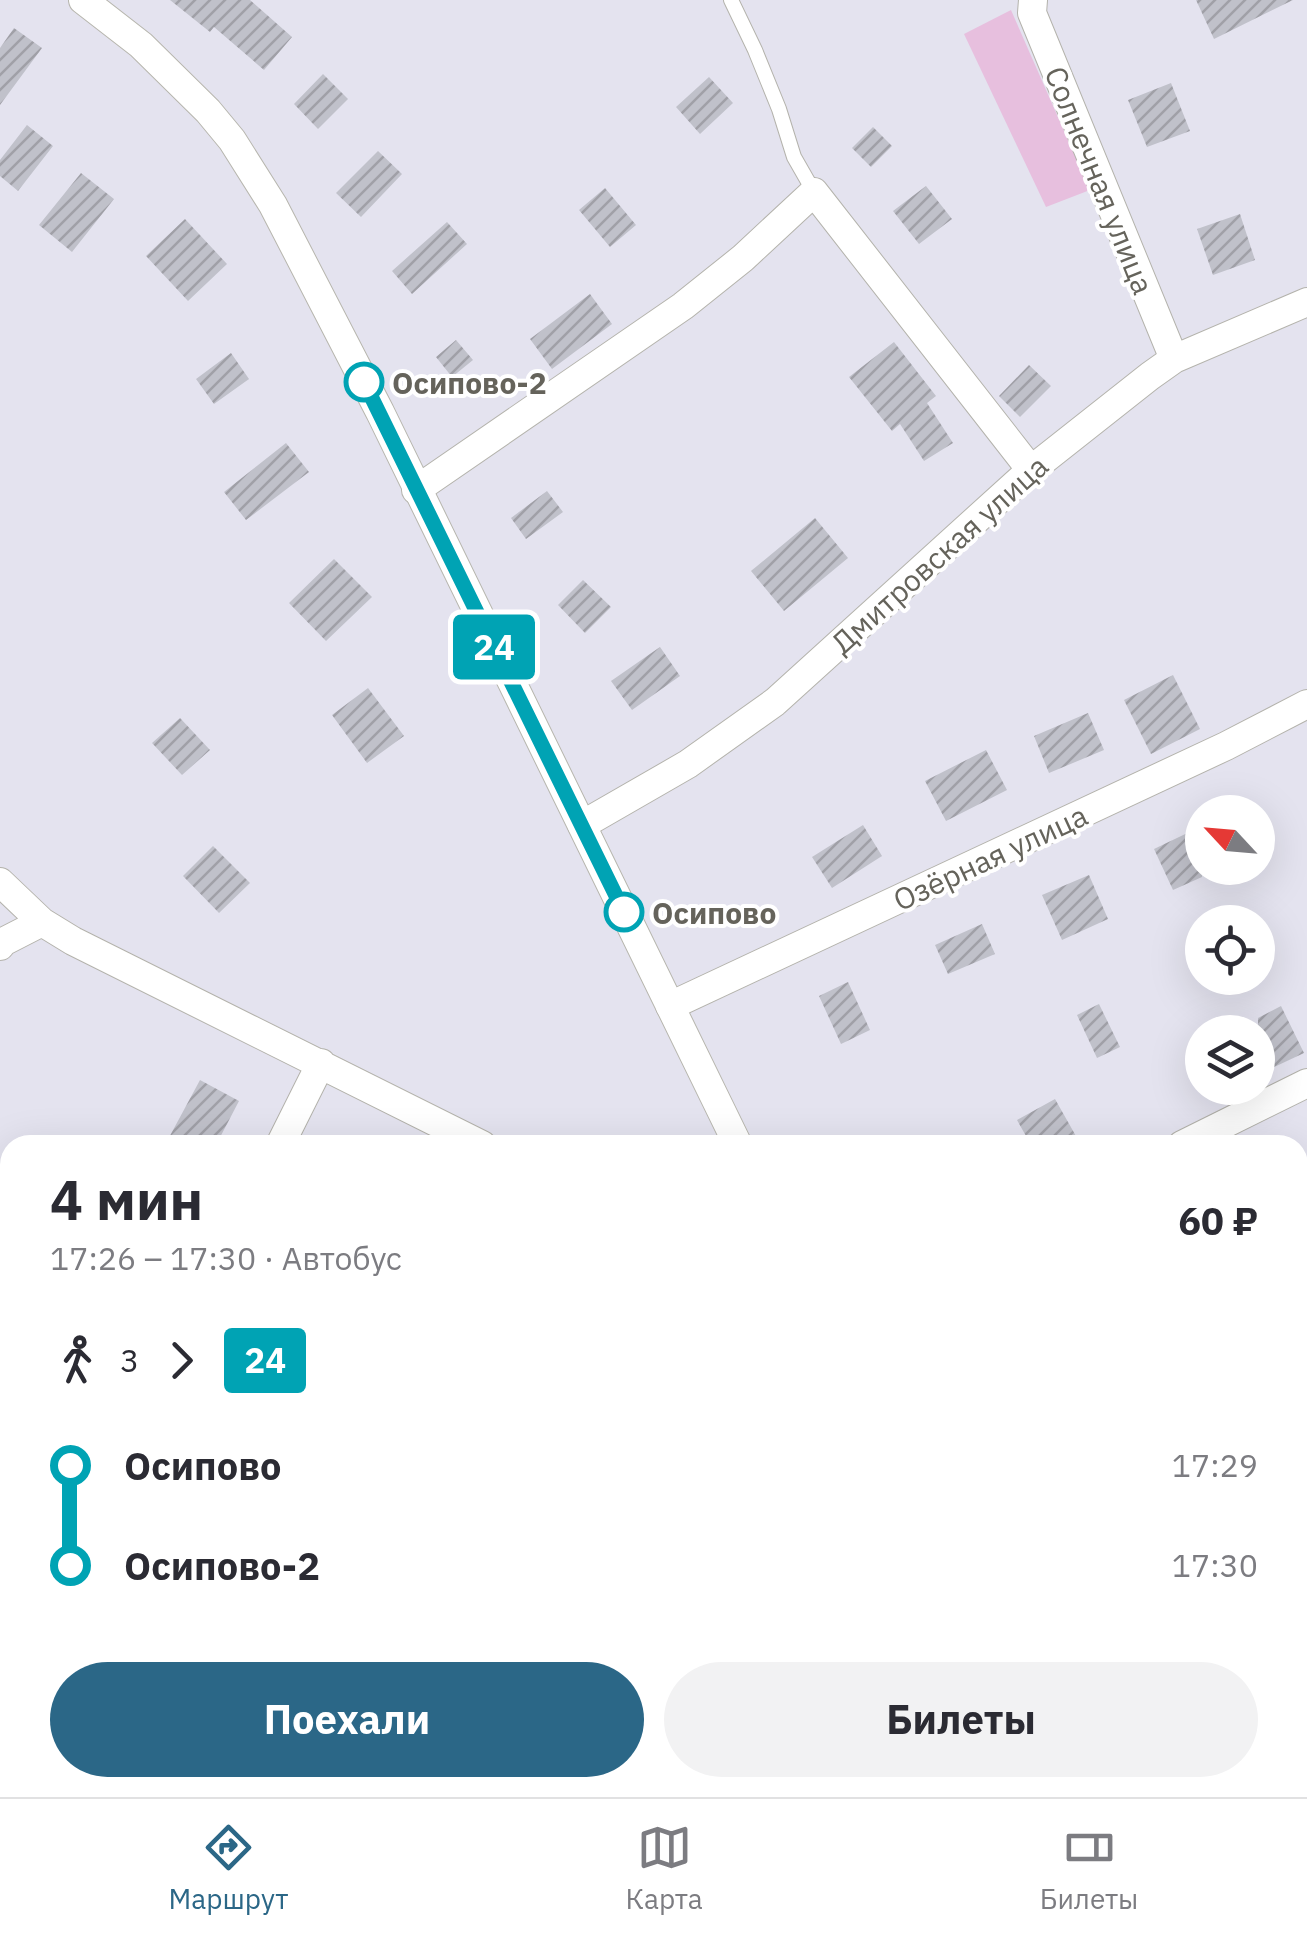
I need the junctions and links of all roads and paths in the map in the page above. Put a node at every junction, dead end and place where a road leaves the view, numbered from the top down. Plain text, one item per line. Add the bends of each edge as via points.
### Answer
1 (83, 0) edge
2 (732, 0) edge
3 (1033, 0) edge
4 (814, 192) junction
5 (1307, 302) edge
6 (1174, 359) junction
7 (1031, 470) junction
8 (416, 490) junction
9 (1307, 704) edge
10 (582, 826) junction
11 (0, 882) edge
12 (42, 922) junction
13 (0, 946) edge
14 (670, 1006) junction
15 (321, 1063) junction
16 (1307, 1084) edge
17 (285, 1135) edge
18 (462, 1135) edge
19 (733, 1135) edge
20 (1202, 1135) edge

1 - 8 street via 184,86 242,154
2 - 4 lane
3 - 6 street, Солнечная улица via 1032,14
4 - 7 street
4 - 8 street via 683,306
5 - 6 street, Дмитровская улица
6 - 7 street, Дмитровская улица
7 - 10 street, Дмитровская улица via 775,702 688,764
8 - 10 street
9 - 14 street, Озёрная улица
10 - 14 street
11 - 12 street
12 - 13 street
12 - 15 street
14 - 19 street
15 - 17 street
15 - 18 street
16 - 20 street

